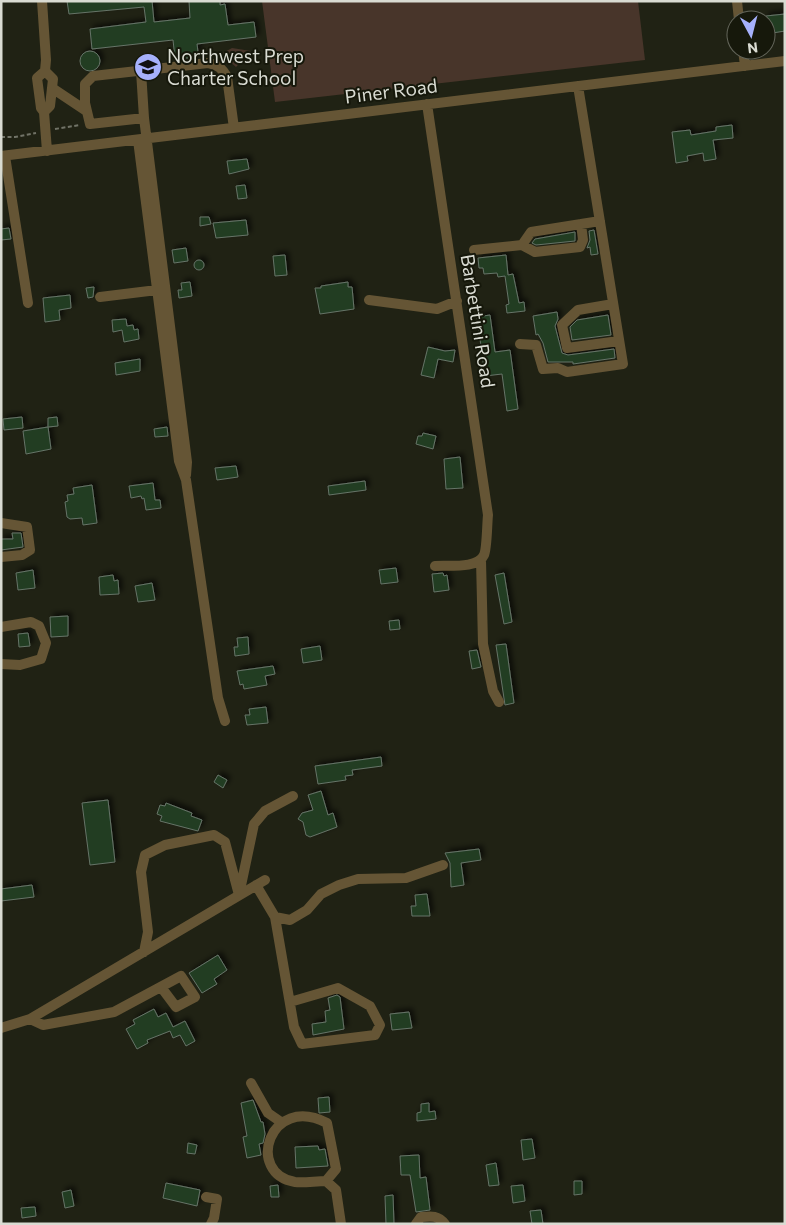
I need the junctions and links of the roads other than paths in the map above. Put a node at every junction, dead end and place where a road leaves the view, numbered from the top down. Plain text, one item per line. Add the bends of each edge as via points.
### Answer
1 (42, 1) edge
2 (744, 60) edge
3 (785, 61) edge
4 (745, 66) junction
5 (45, 70) junction
6 (141, 71) junction
7 (578, 86) junction
8 (52, 88) junction
9 (427, 104) junction
10 (86, 110) junction
11 (44, 112) junction
12 (144, 118) junction
13 (234, 128) junction
14 (142, 139) junction
15 (47, 150) junction
16 (3, 156) edge
17 (600, 221) junction
18 (581, 224) junction
19 (522, 245) junction
20 (474, 250) dead end
21 (156, 290) junction
22 (100, 297) dead end
23 (369, 300) dead end
24 (457, 301) junction
25 (28, 303) dead end
26 (613, 304) junction
27 (619, 341) junction
28 (520, 344) dead end
29 (186, 480) junction
30 (1, 523) edge
31 (1, 557) edge
32 (481, 560) junction
33 (435, 566) dead end
34 (1, 627) edge
35 (1, 664) edge
36 (499, 702) dead end
37 (225, 721) dead end
38 (293, 796) dead end
39 (442, 865) dead end
40 (239, 896) junction
41 (275, 917) junction
42 (144, 952) junction
43 (161, 987) dead end
44 (290, 1002) junction
45 (30, 1018) junction
46 (1, 1028) edge
47 (252, 1083) dead end
48 (281, 1122) junction
49 (326, 1181) junction
50 (206, 1197) dead end
51 (210, 1224) edge
52 (341, 1224) edge
53 (416, 1224) edge
54 (445, 1224) edge

1 - 5 street
2 - 4 street
3 - 4 street, Piner Road
4 - 7 street, Piner Road
5 - 8 street via 53,78
5 - 11 street via 38,78
6 - 10 street via 93,76 84,90
6 - 12 street
6 - 13 street via 216,64 227,77
7 - 9 street, Piner Road
7 - 17 street
8 - 10 street
8 - 11 street via 50,106
9 - 13 street, Piner Road
9 - 24 street, Barbettini Road
10 - 12 street via 90,124
11 - 15 street
12 - 14 street
13 - 14 street, Piner Road
14 - 15 street, Piner Road
14 - 21 street
14 - 29 street via 187,462
15 - 16 street, Piner Road
16 - 25 street
17 - 18 street
17 - 26 street
18 - 19 street via 531,232
18 - 19 street via 584,240 580,247 535,252
19 - 20 street
21 - 22 street
21 - 29 street via 179,461
23 - 24 street via 437,309
24 - 32 street, Barbettini Road via 488,515 485,554
26 - 27 street
26 - 27 street via 578,310 562,325 567,348
27 - 28 street via 623,364 567,372 558,368 543,370 536,344
29 - 37 street via 218,698
30 - 31 street via 27,527 30,550
32 - 33 street via 465,565
32 - 36 street, Barbettini Road via 483,644 492,691
34 - 35 street via 31,622 39,626 46,643 41,659 20,665
38 - 40 street via 265,811 254,824
39 - 41 street via 406,878 358,879 321,894 307,910 290,920
40 - 41 street via 261,883
40 - 42 street
40 - 42 street via 225,842 214,835 165,845 145,855 141,872 148,932
41 - 44 street
42 - 45 street
43 - 45 street via 114,1012 43,1024
44 - 44 street via 294,1027 302,1044 375,1035 380,1025 370,1006 338,988
45 - 46 street
47 - 48 street via 268,1112
48 - 49 street via 271,1136 267,1157 275,1173 294,1182
48 - 49 street via 297,1116 314,1116 327,1122 336,1169
49 - 52 street via 336,1190
50 - 51 street via 217,1200
53 - 54 street via 421,1217 430,1216

